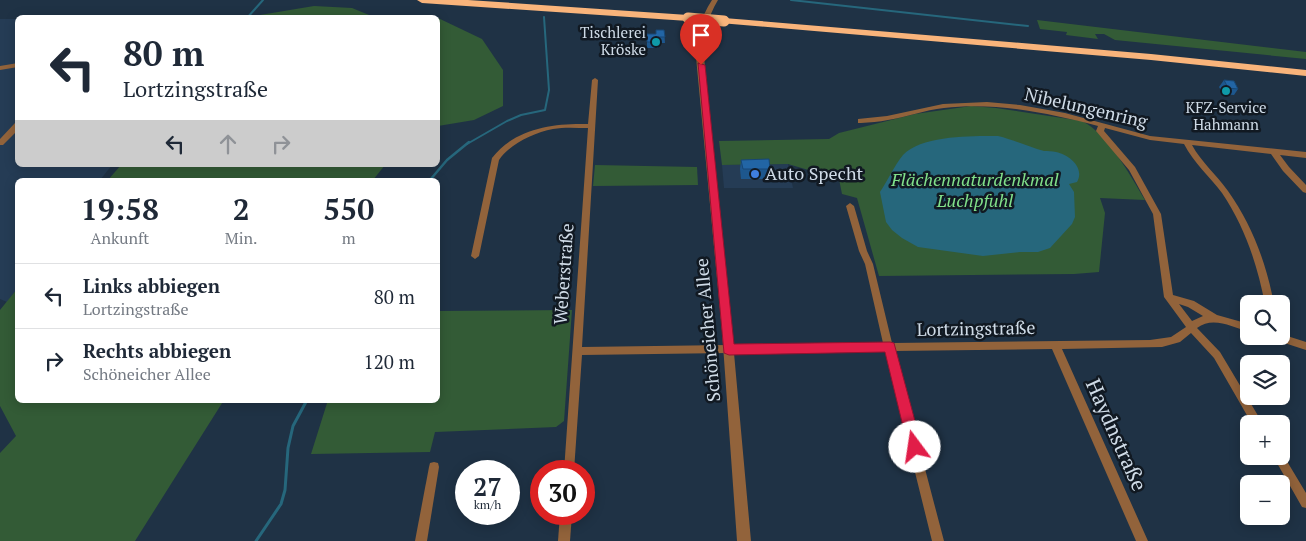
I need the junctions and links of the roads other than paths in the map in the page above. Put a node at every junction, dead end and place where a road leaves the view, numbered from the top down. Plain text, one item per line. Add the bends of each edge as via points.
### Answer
1 (422, 0) edge
2 (517, 0) edge
3 (715, 0) edge
4 (689, 14) junction
5 (725, 17) junction
6 (15, 66) edge
7 (1306, 66) edge
8 (0, 68) edge
9 (1306, 73) edge
10 (595, 80) dead end
11 (861, 121) dead end
12 (591, 126) junction
13 (1102, 126) junction
14 (15, 128) edge
15 (1187, 142) junction
16 (0, 143) edge
17 (1274, 152) junction
18 (1306, 155) edge
19 (1306, 190) edge
20 (850, 206) dead end
21 (475, 256) dead end
22 (1268, 295) edge
23 (1169, 297) junction
24 (1216, 318) junction
25 (1240, 325) edge
26 (1191, 327) junction
27 (1290, 341) edge
28 (1055, 345) junction
29 (1306, 346) edge
30 (890, 347) junction
31 (729, 349) junction
32 (576, 351) junction
33 (1253, 415) edge
34 (570, 460) edge
35 (1283, 465) edge
36 (434, 467) dead end
37 (1306, 503) edge
38 (565, 525) edge
39 (421, 541) edge
40 (564, 541) edge
41 (744, 541) edge
42 (938, 541) edge
43 (1142, 541) edge

1 - 4 highway
2 - 4 highway
3 - 31 street, Schöneicher Allee via 703,23 700,57
4 - 5 highway, bridge
5 - 7 highway via 1100,44
5 - 9 highway
6 - 8 street
10 - 12 street, Weberstraße
11 - 13 street, Nibelungenring via 943,106 987,104 1041,110
12 - 21 street via 548,128 498,153
12 - 32 street, Weberstraße
13 - 15 street, Nibelungenring
13 - 23 street via 1100,131 1132,169 1157,214
14 - 16 street
15 - 17 street, Nibelungenring
15 - 22 street via 1226,193 1251,236
17 - 18 street, Nibelungenring
17 - 19 street
20 - 30 street
23 - 24 street via 1191,304
23 - 26 street
24 - 25 street
24 - 26 street, Lortzingstraße via 1204,319
26 - 28 street, Lortzingstraße via 1180,337 1167,342
26 - 33 street via 1217,355
27 - 29 street
28 - 30 street, Lortzingstraße
28 - 43 street, Haydnstraße
30 - 31 street, Lortzingstraße
30 - 42 street
31 - 32 street, Lortzingstraße
31 - 41 street, Schöneicher Allee
32 - 34 street, Weberstraße
35 - 37 street
36 - 39 street
38 - 40 street

